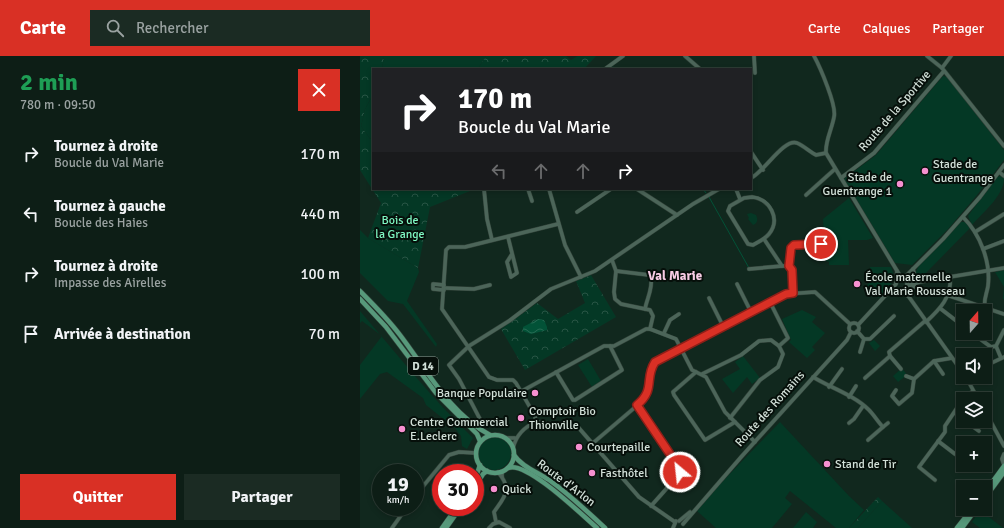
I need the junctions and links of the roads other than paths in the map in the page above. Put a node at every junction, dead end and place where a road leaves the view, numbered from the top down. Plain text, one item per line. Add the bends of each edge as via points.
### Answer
1 (623, 56) edge
2 (685, 56) edge
3 (754, 56) edge
4 (814, 56) edge
5 (927, 56) edge
6 (951, 56) edge
7 (606, 68) edge
8 (699, 68) edge
9 (943, 69) junction
10 (755, 73) dead end
11 (1004, 146) edge
12 (826, 153) junction
13 (752, 154) edge
14 (1004, 165) edge
15 (835, 169) junction
16 (763, 170) junction
17 (999, 172) junction
18 (1004, 176) edge
19 (752, 177) edge
20 (840, 178) junction
21 (484, 190) edge
22 (528, 190) edge
23 (548, 190) edge
24 (610, 190) edge
25 (639, 190) edge
26 (717, 190) edge
27 (736, 190) edge
28 (806, 195) dead end
29 (740, 199) junction
30 (532, 201) dead end
31 (577, 212) dead end
32 (1004, 214) edge
33 (677, 215) junction
34 (963, 217) junction
35 (558, 224) junction
36 (975, 232) junction
37 (508, 237) junction
38 (764, 238) junction
39 (492, 240) junction
40 (1004, 241) edge
41 (821, 244) dead end
42 (983, 248) junction
43 (512, 254) junction
44 (612, 260) junction
45 (782, 266) junction
46 (789, 266) junction
47 (914, 268) junction
48 (1004, 268) edge
49 (749, 269) dead end
50 (897, 270) junction
51 (616, 271) junction
52 (989, 271) junction
53 (581, 277) junction
54 (950, 277) junction
55 (902, 278) junction
56 (918, 282) junction
57 (896, 283) junction
58 (737, 284) dead end
59 (490, 285) dead end
60 (907, 285) junction
61 (444, 288) junction
62 (900, 290) junction
63 (360, 291) edge
64 (890, 291) junction
65 (793, 293) junction
66 (909, 296) junction
67 (947, 296) junction
68 (709, 298) dead end
69 (360, 299) edge
70 (770, 302) junction
71 (972, 304) edge
72 (985, 304) edge
73 (645, 309) junction
74 (940, 309) junction
75 (992, 310) edge
76 (751, 312) junction
77 (679, 314) dead end
78 (1004, 314) edge
79 (894, 316) dead end
80 (926, 321) junction
81 (956, 321) edge
82 (850, 324) junction
83 (723, 326) junction
84 (858, 326) junction
85 (650, 329) junction
86 (1004, 330) edge
87 (857, 331) junction
88 (851, 332) junction
89 (664, 333) junction
90 (864, 340) junction
91 (982, 340) edge
92 (469, 346) junction
93 (610, 346) junction
94 (779, 346) junction
95 (996, 346) junction
96 (681, 348) junction
97 (860, 352) dead end
98 (890, 356) junction
99 (1002, 357) edge
100 (952, 358) junction
101 (934, 362) junction
102 (992, 362) edge
103 (956, 363) edge
104 (842, 369) dead end
105 (901, 369) dead end
106 (556, 372) junction
107 (696, 372) junction
108 (702, 374) junction
109 (943, 374) dead end
110 (906, 376) dead end
111 (813, 377) junction
112 (865, 378) dead end
113 (914, 379) junction
114 (970, 384) edge
115 (856, 386) dead end
116 (829, 387) junction
117 (896, 390) dead end
118 (522, 391) junction
119 (973, 391) edge
120 (912, 393) junction
121 (916, 396) dead end
122 (849, 397) junction
123 (637, 405) junction
124 (863, 406) junction
125 (955, 413) edge
126 (730, 418) junction
127 (481, 421) dead end
128 (536, 422) junction
129 (734, 422) junction
130 (849, 423) dead end
131 (888, 423) dead end
132 (992, 425) edge
133 (883, 427) junction
134 (975, 428) edge
135 (979, 431) dead end
136 (490, 435) junction
137 (505, 438) junction
138 (515, 438) junction
139 (868, 440) dead end
140 (480, 441) junction
141 (938, 441) junction
142 (755, 442) junction
143 (593, 444) junction
144 (1004, 446) edge
145 (513, 448) junction
146 (476, 453) junction
147 (955, 454) dead end
148 (1004, 454) edge
149 (514, 455) junction
150 (480, 464) edge
151 (1004, 466) edge
152 (484, 468) edge
153 (508, 468) junction
154 (487, 471) junction
155 (500, 472) junction
156 (1004, 472) edge
157 (484, 473) edge
158 (936, 480) dead end
159 (992, 482) edge
160 (424, 485) edge
161 (992, 488) edge
162 (703, 500) junction
163 (651, 506) junction
164 (401, 516) edge
165 (451, 516) edge
166 (455, 516) edge
167 (966, 516) edge
168 (971, 516) edge
169 (677, 521) junction
170 (496, 522) junction
171 (683, 527) edge
172 (392, 528) edge
173 (442, 528) edge
174 (446, 528) edge
175 (489, 528) edge
176 (510, 528) edge
177 (597, 528) edge
178 (605, 528) edge
179 (673, 528) edge
180 (957, 528) edge
181 (962, 528) edge

1 - 7 street
2 - 8 street
3 - 10 street
4 - 12 street via 834,103 835,115 826,142
5 - 9 street
6 - 9 street, Route de la Sportive
9 - 11 street
9 - 20 street, Route de la Sportive via 874,153
12 - 15 street
12 - 16 street via 816,155 797,143 788,144
13 - 16 street
14 - 17 street
15 - 20 street
15 - 28 street
16 - 19 street
17 - 18 street
17 - 34 street
20 - 50 street
21 - 39 street
22 - 30 street
23 - 35 street
24 - 31 street
25 - 33 street
26 - 33 street
27 - 29 street
29 - 38 street via 760,198 769,205 774,219 772,228
29 - 38 street via 730,206 728,211 748,244 753,245
32 - 36 street
33 - 44 street
34 - 36 street
34 - 47 street
35 - 37 street
35 - 53 street
36 - 42 street
37 - 39 street
37 - 43 street
38 - 45 street
39 - 61 street via 461,248 447,248
40 - 42 street
41 - 46 street via 794,245 791,248
42 - 52 street
43 - 43 street via 507,262 511,277 517,273
44 - 51 street
44 - 53 street
45 - 46 street
45 - 49 street
46 - 65 street via 792,270
47 - 55 street
47 - 56 street
47 - 60 street
48 - 52 street
50 - 55 street
50 - 57 street
51 - 73 street via 616,299 621,304
51 - 73 street via 652,277 650,296
52 - 54 street
52 - 72 street
53 - 92 street via 551,289 509,322
54 - 56 street
54 - 67 street
55 - 57 street
55 - 60 street
56 - 60 street
56 - 66 street
57 - 62 street
57 - 64 street
58 - 76 street
59 - 61 street via 474,289
60 - 62 street
60 - 66 street
61 - 92 street via 442,309
62 - 64 street
62 - 66 street
63 - 136 main road, D 14 via 400,335 447,398 481,430
64 - 84 street
65 - 70 street
65 - 82 street via 816,292
66 - 80 street
67 - 71 street
67 - 74 street
68 - 83 street
69 - 140 main road, D 14 via 386,327 436,393 477,434
70 - 76 street
70 - 94 street via 788,338
73 - 85 street via 650,310 653,316
74 - 80 street
74 - 81 street
75 - 78 street
76 - 83 street
77 - 89 street via 670,320
79 - 90 street via 870,339
80 - 98 street via 889,352
80 - 100 street
82 - 84 street via 855,322
82 - 88 street via 848,328
83 - 96 street
84 - 87 street
85 - 89 street
85 - 93 street
86 - 95 street
87 - 88 street
87 - 90 street
88 - 111 street, Route des Romains via 847,340
89 - 96 street via 676,339
90 - 97 street
91 - 95 street via 991,347
92 - 118 street via 489,377 513,380
92 - 127 street via 450,365
93 - 106 street via 604,346
93 - 106 street via 622,370 575,400
94 - 108 street via 771,340 760,341 741,355
94 - 126 street via 782,354 778,367 760,380
95 - 99 street
96 - 107 street via 692,370
96 - 123 street via 655,362 650,368 648,393
98 - 105 street
98 - 112 street
99 - 102 street
100 - 101 street
100 - 103 street
101 - 109 street
101 - 113 street
104 - 116 street
106 - 118 street
107 - 108 street
107 - 129 street via 673,392 705,440
108 - 126 street via 709,380
110 - 113 street
111 - 116 street
111 - 142 street, Route des Romains
113 - 120 street
114 - 119 street
115 - 122 street
116 - 122 street
117 - 120 street via 892,396 900,405
118 - 128 street
120 - 121 street
122 - 124 street
123 - 143 street
123 - 163 street via 680,469 676,478
124 - 130 street
124 - 133 street via 870,408
125 - 141 street
126 - 129 street
128 - 138 street
128 - 143 street via 578,427
129 - 142 street
131 - 133 street
132 - 144 street
133 - 139 street
134 - 135 street
136 - 137 main road
136 - 140 main road
137 - 138 street
137 - 145 main road
138 - 145 street
140 - 146 main road
141 - 147 street
141 - 158 street via 919,467
142 - 162 street, Route des Romains
143 - 163 street via 630,489
145 - 149 main road
146 - 150 main road
146 - 160 street via 459,452 449,455
148 - 151 street
149 - 153 main road
149 - 178 main road, Route d'Arlon via 522,464 537,471 565,492
151 - 159 main road
152 - 154 main road
153 - 155 main road
153 - 177 main road, Route d'Arlon via 521,468 530,473
154 - 155 main road
154 - 157 main road
155 - 170 street via 508,489 494,512
156 - 161 main road
162 - 169 street, Route des Romains
162 - 171 street, Route des Romains
163 - 169 street
164 - 172 street
165 - 173 main road
166 - 174 main road
167 - 180 main road
168 - 181 main road
169 - 171 street, Route des Romains
169 - 179 street
170 - 175 street
170 - 176 street via 502,522

